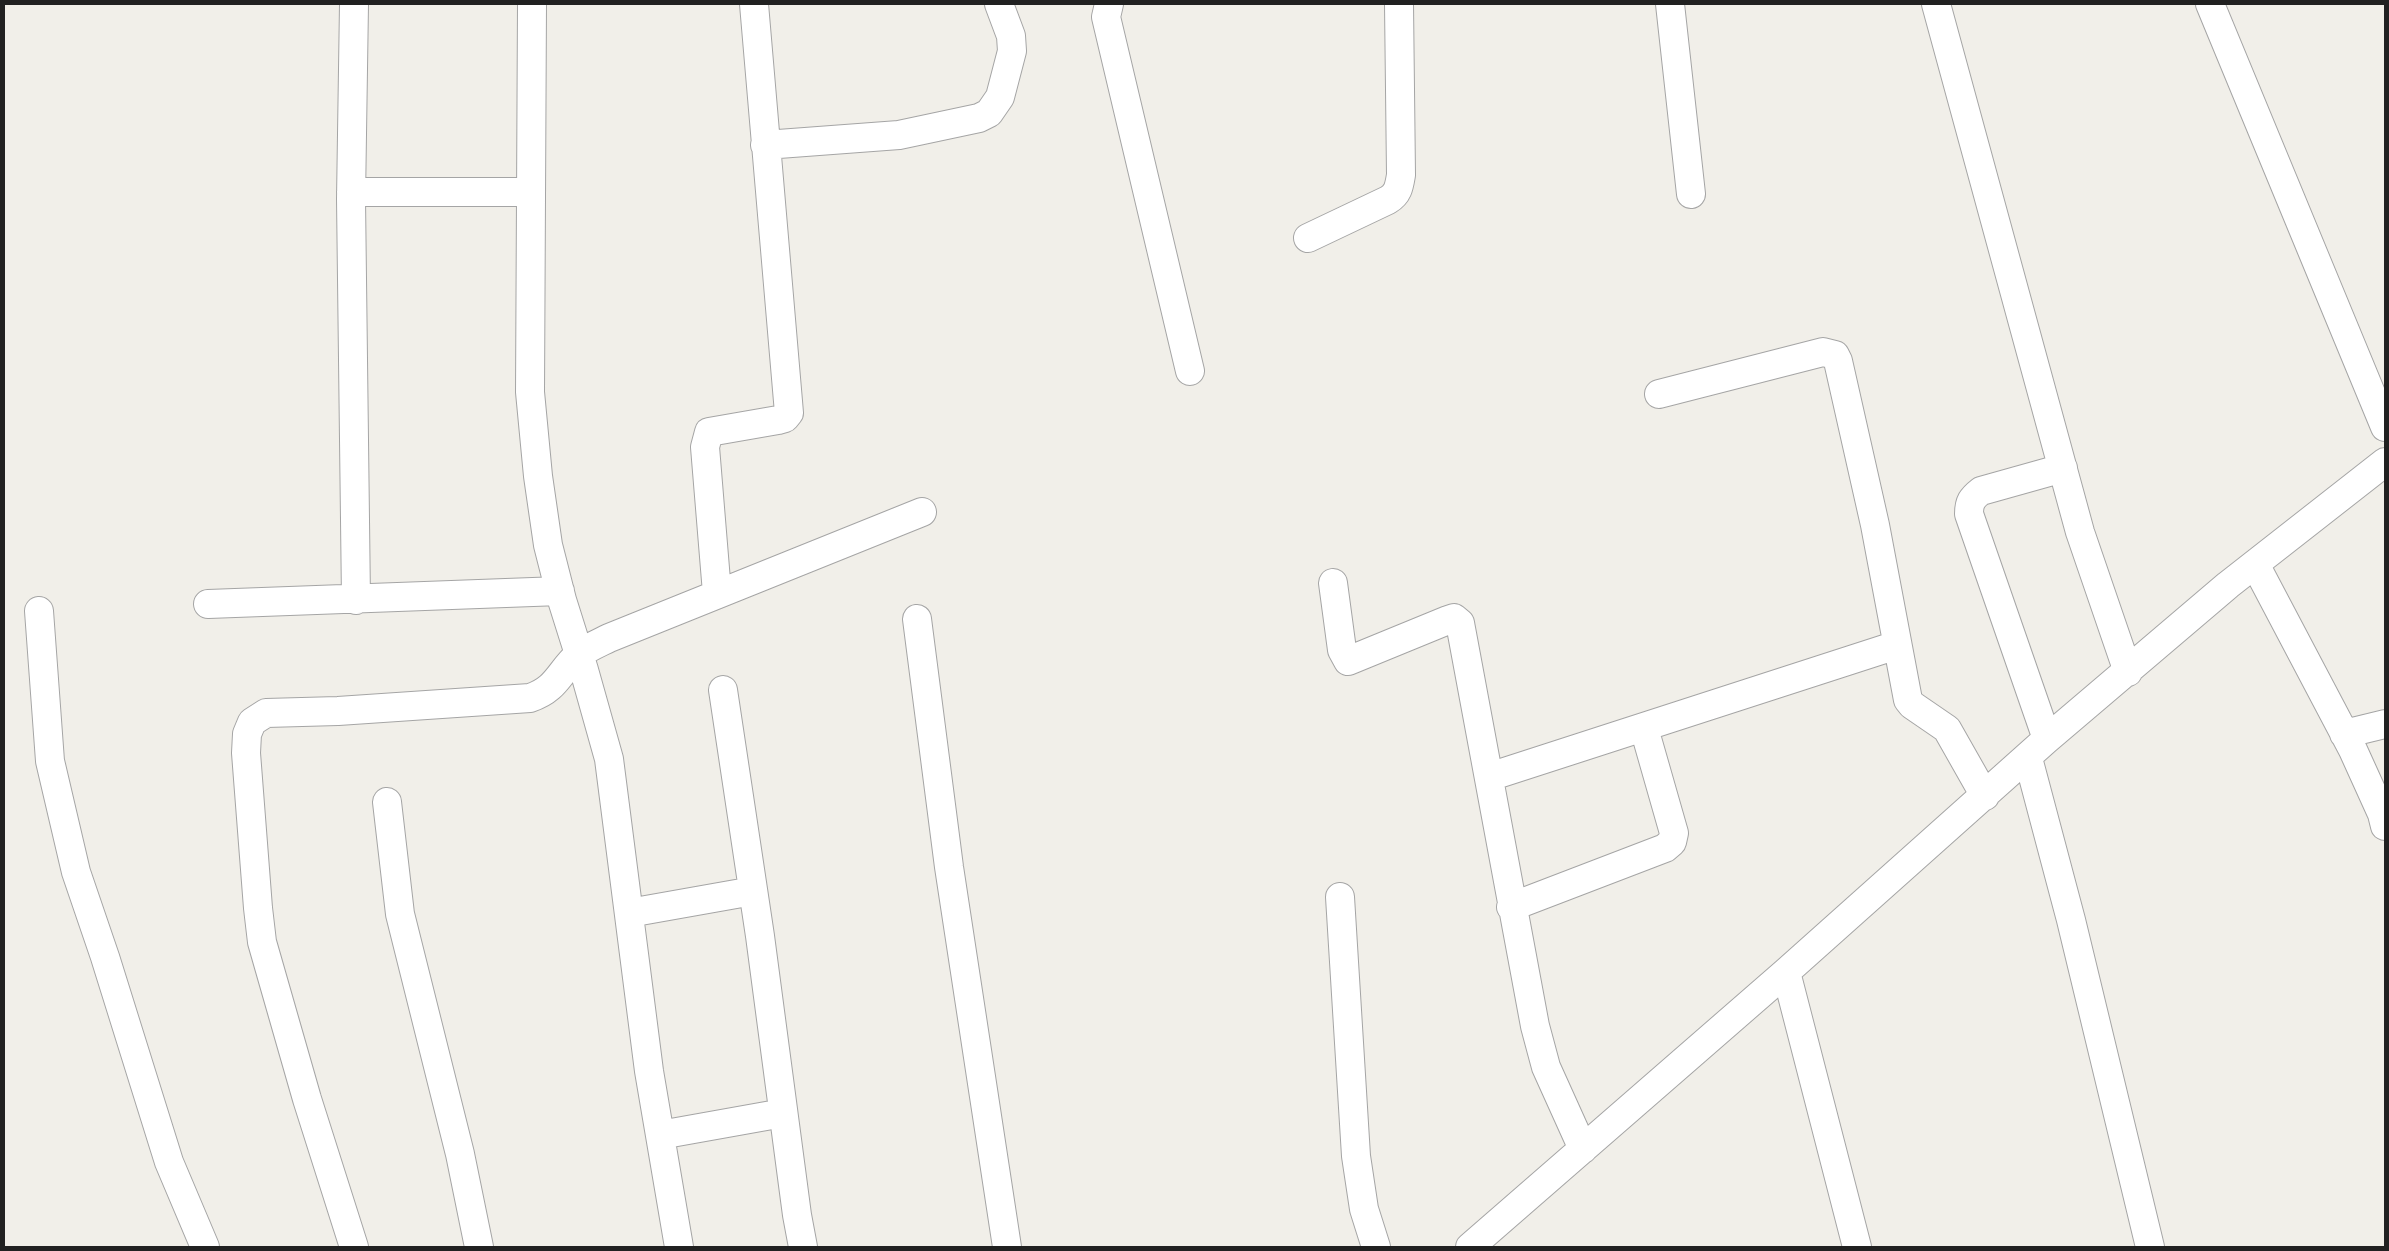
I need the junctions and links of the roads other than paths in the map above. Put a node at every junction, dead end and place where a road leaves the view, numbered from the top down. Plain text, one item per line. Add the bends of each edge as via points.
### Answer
1 (354, 4) edge
2 (532, 4) edge
3 (754, 4) edge
4 (999, 4) edge
5 (1109, 4) edge
6 (1399, 4) edge
7 (1670, 4) edge
8 (1936, 4) edge
9 (2210, 4) edge
10 (765, 145) junction
11 (351, 192) junction
12 (530, 192) junction
13 (1691, 194) dead end
14 (1308, 238) dead end
15 (1190, 371) dead end
16 (1659, 394) dead end
17 (2385, 428) edge
18 (2385, 462) edge
19 (2063, 468) junction
20 (922, 512) dead end
21 (1333, 583) dead end
22 (2265, 583) junction
23 (560, 591) junction
24 (717, 593) junction
25 (356, 600) junction
26 (208, 604) dead end
27 (38, 610) dead end
28 (917, 619) dead end
29 (1897, 645) junction
30 (582, 662) junction
31 (2128, 672) junction
32 (723, 690) dead end
33 (2385, 724) edge
34 (1644, 728) junction
35 (2344, 734) junction
36 (2047, 739) junction
37 (1489, 777) junction
38 (2033, 780) junction
39 (1985, 796) junction
40 (387, 802) dead end
41 (2385, 826) edge
42 (753, 891) junction
43 (1340, 897) dead end
44 (1511, 906) junction
45 (629, 913) junction
46 (1788, 983) junction
47 (784, 1113) junction
48 (660, 1135) junction
49 (1582, 1150) junction
50 (205, 1247) edge
51 (354, 1247) edge
52 (479, 1247) edge
53 (679, 1247) edge
54 (803, 1247) edge
55 (1007, 1247) edge
56 (1376, 1247) edge
57 (1470, 1247) edge
58 (1857, 1247) edge
59 (2150, 1247) edge

1 - 11 street
2 - 12 street
3 - 10 street
4 - 10 street via 1007,21 1012,52 1000,97 989,113 934,129 898,135
5 - 15 street via 1106,17
6 - 14 street via 1402,175 1396,195
7 - 13 street
8 - 19 street
9 - 17 street
10 - 24 street via 789,413 778,420 709,432 705,447
11 - 12 street
11 - 25 street
12 - 23 street via 530,392 548,545
16 - 29 street via 1824,352 1835,355 1875,525
18 - 22 street
19 - 31 street via 2080,532
19 - 36 street via 1981,491 1971,499 1969,506 1969,514
20 - 24 street
21 - 37 street via 1342,650 1348,660 1454,618 1460,623
22 - 31 street
22 - 35 street
23 - 25 street
23 - 30 street
24 - 30 street via 638,624
25 - 26 street
27 - 50 street via 50,761 76,872 168,1162
28 - 55 street via 948,868
29 - 34 street
29 - 39 street via 1908,700 1947,729
30 - 45 street via 609,759
30 - 51 street via 542,694 530,698 266,713 252,722 249,728 246,753 262,942
31 - 36 street
32 - 42 street
33 - 35 street
34 - 37 street
34 - 44 street via 1674,833 1672,842 1665,848
35 - 41 street
36 - 38 street
37 - 44 street
38 - 39 street
38 - 59 street via 2071,920
39 - 46 street
40 - 52 street via 400,914 460,1154
42 - 45 street
42 - 47 street
43 - 56 street via 1356,1156 1364,1209
44 - 49 street via 1546,1067
45 - 48 street
46 - 49 street
46 - 58 street
47 - 48 street
47 - 54 street
48 - 53 street
49 - 57 street

